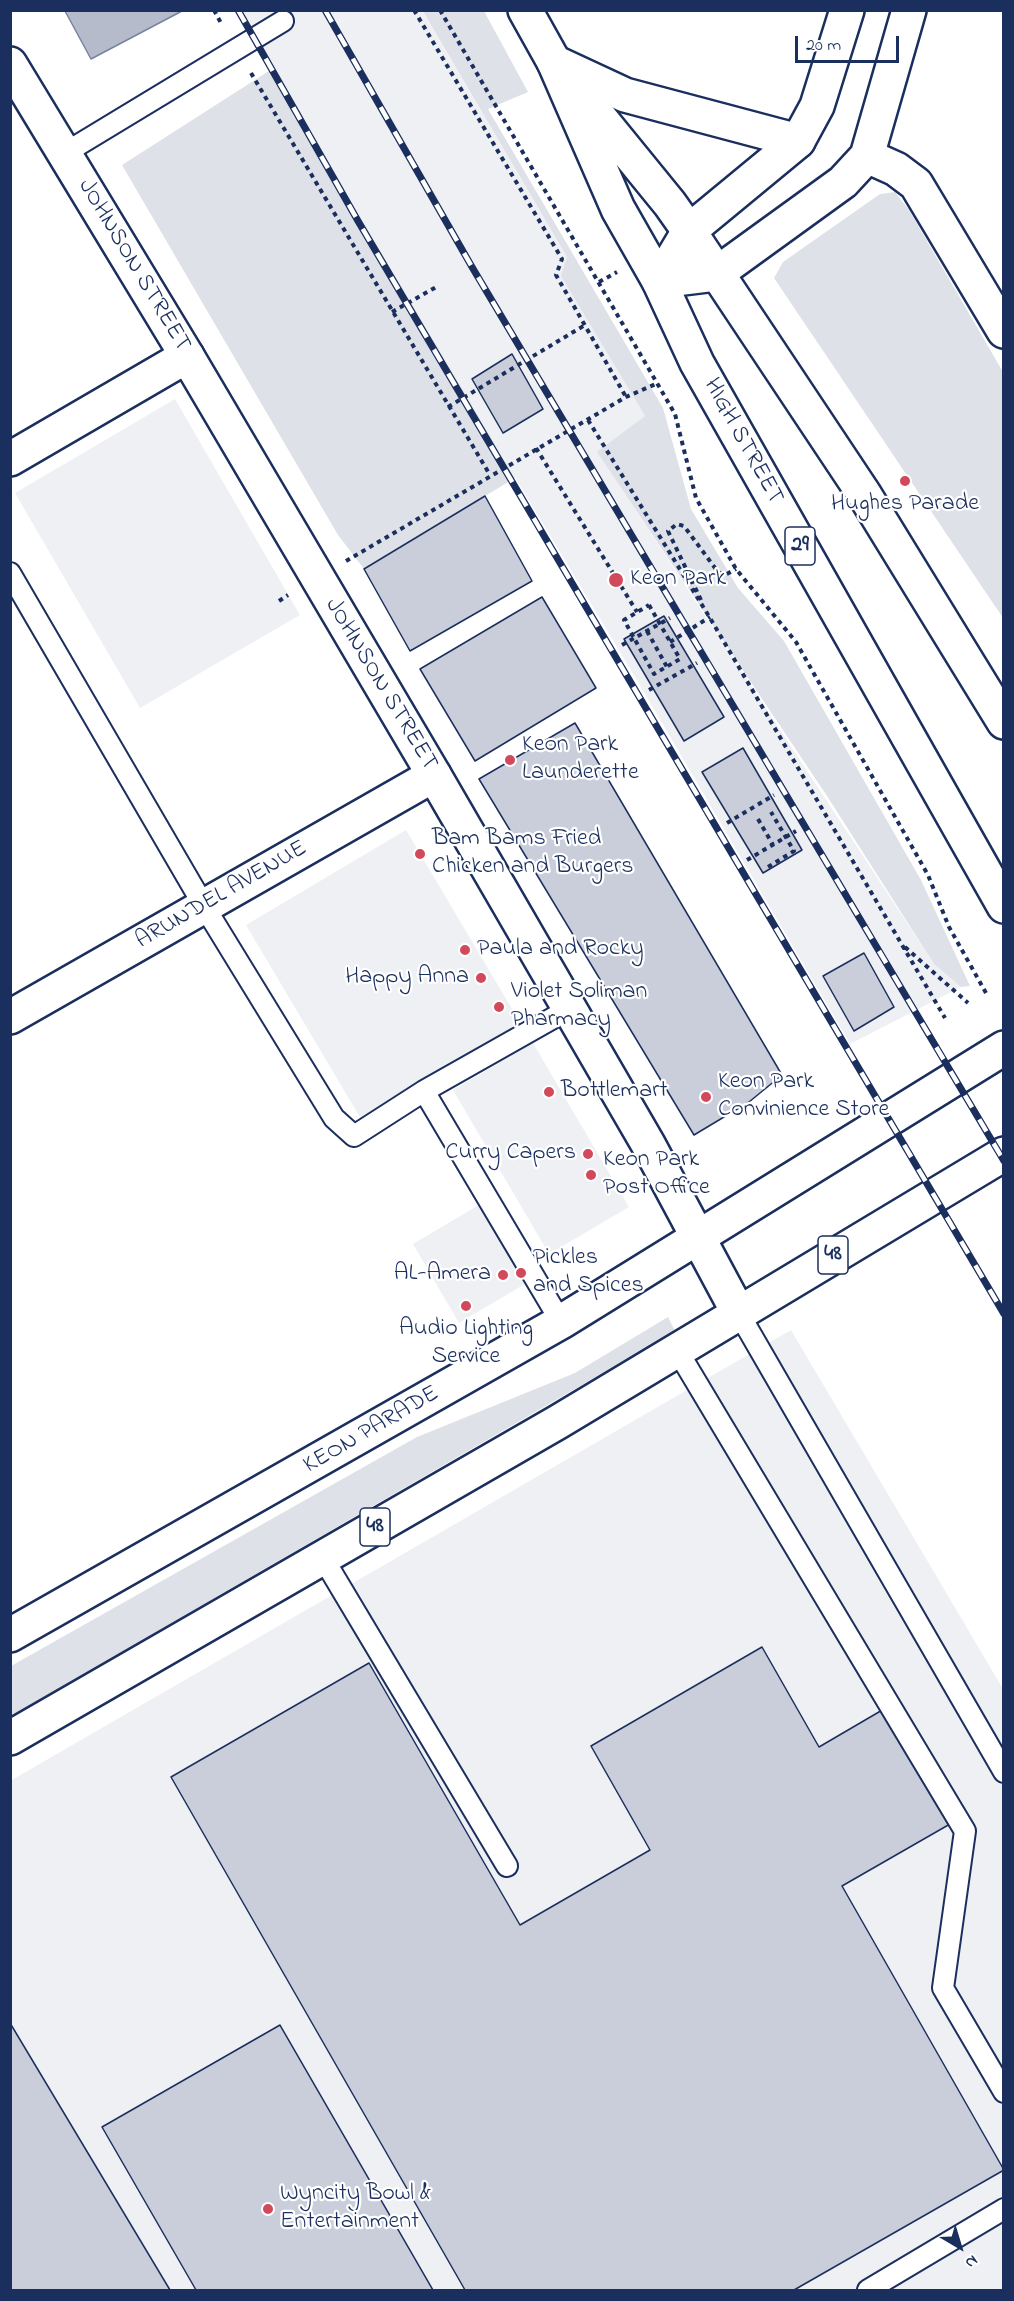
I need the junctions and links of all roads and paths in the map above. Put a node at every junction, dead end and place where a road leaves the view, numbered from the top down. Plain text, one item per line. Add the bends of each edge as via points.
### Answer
1 (414, 10) edge
2 (440, 10) edge
3 (525, 10) edge
4 (847, 10) edge
5 (909, 10) edge
6 (283, 21) dead end
7 (554, 62) junction
8 (245, 63) dead end
9 (10, 64) edge
10 (798, 141) junction
11 (65, 153) junction
12 (867, 156) junction
13 (689, 231) junction
14 (716, 274) junction
15 (659, 281) junction
16 (438, 286) dead end
17 (392, 312) junction
18 (585, 325) junction
19 (1004, 331) edge
20 (187, 356) junction
21 (658, 383) junction
22 (626, 397) junction
23 (448, 407) junction
24 (588, 420) junction
25 (536, 448) junction
26 (10, 459) edge
27 (490, 475) junction
28 (736, 569) junction
29 (10, 573) edge
30 (316, 578) junction
31 (637, 612) junction
32 (670, 618) dead end
33 (710, 618) junction
34 (647, 631) junction
35 (670, 642) junction
36 (622, 645) dead end
37 (697, 663) dead end
38 (667, 666) junction
39 (649, 690) dead end
40 (1004, 722) edge
41 (434, 776) junction
42 (774, 795) dead end
43 (771, 812) dead end
44 (758, 819) dead end
45 (727, 823) dead end
46 (796, 831) dead end
47 (773, 845) junction
48 (747, 860) dead end
49 (768, 867) dead end
50 (204, 906) junction
51 (1004, 906) edge
52 (902, 944) junction
53 (986, 993) dead end
54 (968, 1002) dead end
55 (569, 1009) junction
56 (10, 1017) edge
57 (945, 1018) dead end
58 (1004, 1048) edge
59 (424, 1091) junction
60 (1004, 1154) edge
61 (698, 1236) junction
62 (738, 1312) junction
63 (561, 1322) junction
64 (677, 1350) junction
65 (323, 1558) junction
66 (10, 1635) edge
67 (10, 1738) edge
68 (1004, 1772) edge
69 (507, 1866) dead end
70 (1004, 2092) edge
71 (1004, 2209) edge
72 (868, 2290) edge

1 - 18 path via 562,259 556,275
2 - 21 path
3 - 7 main road, HIGH STREET / 29
4 - 10 main road via 818,106
5 - 12 main road
6 - 11 lane
7 - 10 main road via 626,95
7 - 13 main road, HIGH STREET / 29
7 - 15 main road, HIGH STREET / 29 via 618,209
8 - 17 path
9 - 11 main road, JOHNSON STREET
10 - 13 main road
11 - 20 main road, JOHNSON STREET
12 - 14 main road via 843,182
12 - 19 main road via 896,169 916,184
13 - 14 main road, HIGH STREET / 29
13 - 15 main road
14 - 15 main road
14 - 40 main road, HIGH STREET / 29 via 864,494
15 - 51 main road, HIGH STREET / 29 via 697,363
16 - 17 path
17 - 23 path
18 - 22 path
18 - 23 path
20 - 26 main road
20 - 30 main road, JOHNSON STREET
21 - 22 path
21 - 28 path via 675,414 696,498
22 - 24 path
23 - 27 path
24 - 25 path
24 - 33 path
25 - 27 path
25 - 31 path
27 - 30 path
28 - 33 path via 725,575 718,572 684,526 677,524 668,531
28 - 53 path via 796,642 928,875 949,927
29 - 50 lane
30 - 41 main road, JOHNSON STREET
31 - 35 path via 649,605
31 - 38 path via 624,620 654,674
32 - 34 path, bridge
33 - 35 path
33 - 52 path
34 - 36 path, bridge
34 - 38 path
35 - 38 path via 680,659
37 - 39 path
41 - 50 main road, ARUNDEL AVENUE
41 - 55 main road, JOHNSON STREET
42 - 45 path
43 - 49 path via 794,851
44 - 47 path
46 - 47 path, bridge
47 - 48 path, bridge
50 - 56 main road, ARUNDEL AVENUE
50 - 59 lane via 334,1118 354,1136
52 - 54 path
52 - 57 path
55 - 59 lane
55 - 61 main road, JOHNSON STREET
58 - 61 main road, KEON PARADE
59 - 63 lane
60 - 62 main road, 48
61 - 62 main road, JOHNSON STREET
61 - 63 main road, KEON PARADE
62 - 64 main road, 48
62 - 68 lane
63 - 66 main road, KEON PARADE
64 - 65 main road, 48
64 - 70 lane via 965,1831 943,1988
65 - 67 main road, 48
65 - 69 lane
71 - 72 lane

